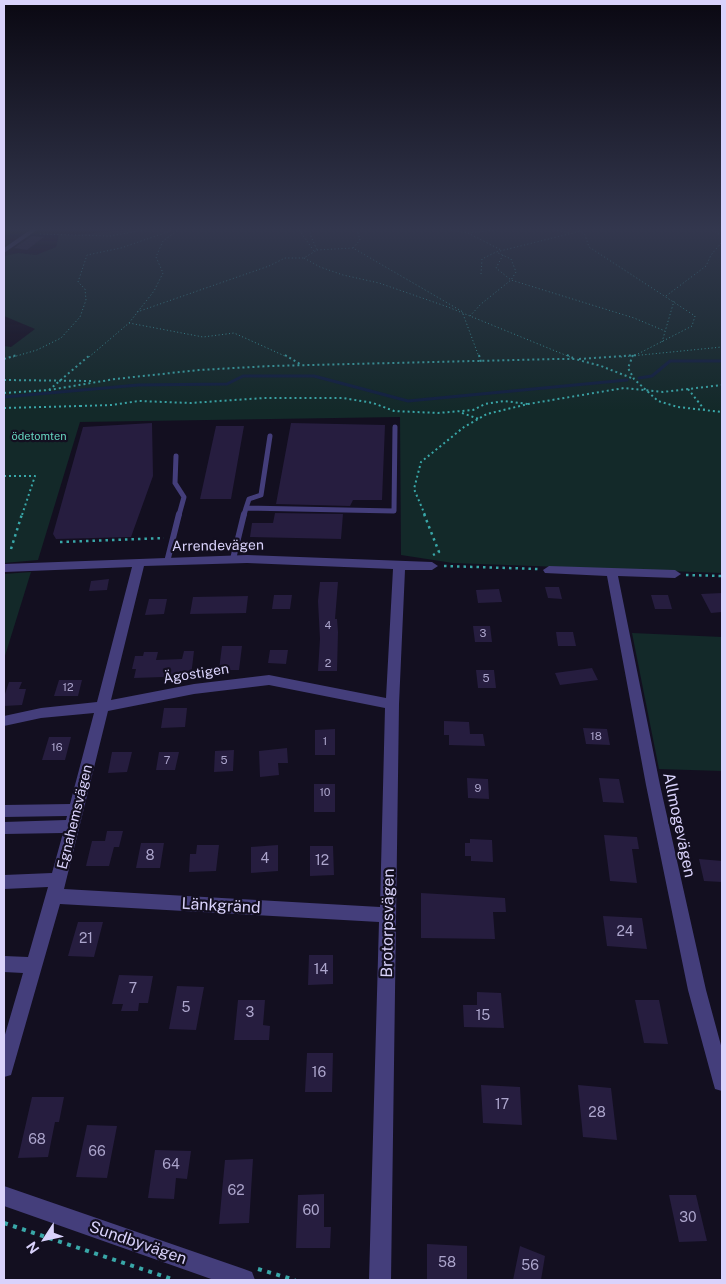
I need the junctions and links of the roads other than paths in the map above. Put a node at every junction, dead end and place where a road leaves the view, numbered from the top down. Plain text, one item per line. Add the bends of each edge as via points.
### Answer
1 (395, 427) dead end
2 (270, 436) dead end
3 (176, 456) dead end
4 (246, 508) junction
5 (233, 559) junction
6 (432, 561) road end
7 (168, 562) junction
8 (138, 563) junction
9 (399, 566) junction
10 (4, 568) edge
11 (549, 570) road end
12 (612, 573) junction
13 (675, 574) road end
14 (392, 704) junction
15 (102, 707) junction
16 (4, 721) edge
17 (76, 810) junction
18 (4, 811) edge
19 (72, 826) junction
20 (4, 828) edge
21 (59, 880) junction
22 (4, 882) edge
23 (54, 896) junction
24 (388, 915) junction
25 (4, 964) edge
26 (34, 965) junction
27 (4, 1064) edge
28 (722, 1082) edge
29 (4, 1196) edge
30 (244, 1280) edge
31 (380, 1280) edge

1 - 4 lane via 394,511
2 - 4 lane via 261,495 249,499
3 - 7 lane via 175,483 184,497
4 - 5 lane
5 - 7 street, Arrendevägen
5 - 9 street, Arrendevägen
6 - 9 street, Arrendevägen
7 - 8 street, Arrendevägen
8 - 10 street, Arrendevägen
8 - 15 street, Egnahemsvägen
9 - 14 street, Brotorpsvägen
11 - 12 street
12 - 13 street
12 - 28 street, Allmogevägen via 697,990
14 - 15 street, Ägostigen via 269,680 194,689
14 - 24 street, Brotorpsvägen
15 - 16 street, Ägostigen via 41,713
15 - 17 street, Egnahemsvägen
17 - 18 street
17 - 19 street, Egnahemsvägen
19 - 20 street
19 - 21 street, Egnahemsvägen
21 - 22 street
21 - 23 street, Egnahemsvägen
23 - 24 street, Länkgränd
23 - 26 street, Egnahemsvägen
24 - 31 street, Brotorpsvägen
25 - 26 street
26 - 27 street, Egnahemsvägen
29 - 30 street, Sundbyvägen

